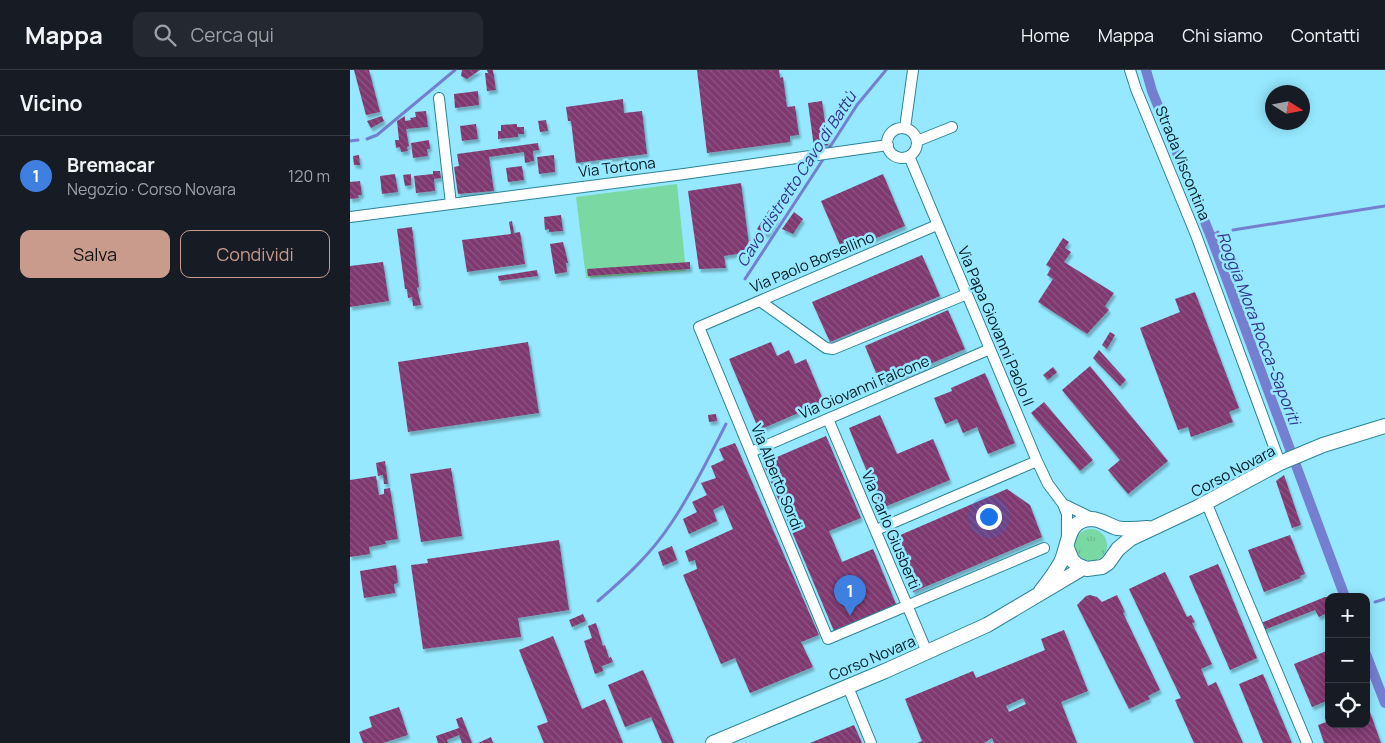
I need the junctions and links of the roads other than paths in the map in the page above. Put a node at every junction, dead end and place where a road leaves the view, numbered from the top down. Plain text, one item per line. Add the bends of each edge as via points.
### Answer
1 (913, 70) edge
2 (1130, 70) edge
3 (439, 98) dead end
4 (952, 127) dead end
5 (905, 128) junction
6 (917, 141) junction
7 (888, 145) junction
8 (908, 156) junction
9 (451, 204) junction
10 (350, 217) edge
11 (937, 225) junction
12 (966, 294) junction
13 (760, 301) junction
14 (699, 327) joint
15 (990, 349) junction
16 (828, 419) junction
17 (1385, 426) edge
18 (751, 452) junction
19 (1037, 460) junction
20 (1284, 462) junction
21 (1206, 502) junction
22 (1063, 504) junction
23 (1102, 522) junction
24 (1153, 528) junction
25 (876, 530) junction
26 (1067, 543) junction
27 (1044, 548) dead end
28 (1113, 557) junction
29 (1083, 568) junction
30 (1039, 593) junction
31 (907, 605) junction
32 (927, 652) junction
33 (848, 687) junction
34 (719, 742) edge
35 (871, 743) edge
36 (1307, 743) edge

1 - 5 street
2 - 20 street, Strada Viscontina
3 - 9 street
4 - 6 street
5 - 6 street via 913,132
5 - 7 street via 892,132
6 - 8 street via 916,150
7 - 8 street via 895,156
7 - 9 street, Via Tortona
8 - 11 street, Via Papa Giovanni Paolo II
9 - 10 street, Via Tortona
11 - 12 street, Via Papa Giovanni Paolo II
11 - 13 street, Via Paolo Borsellino
12 - 13 street via 833,349 826,348
12 - 15 street, Via Papa Giovanni Paolo II
13 - 14 street, Via Paolo Borsellino
14 - 18 street, Via Alberto Sordi
15 - 16 street, Via Giovanni Falcone
15 - 19 street, Via Papa Giovanni Paolo II
16 - 18 street, Via Giovanni Falcone
16 - 25 street, Via Carlo Giusberti
17 - 20 main road, Corso Novara
18 - 31 street, Via Alberto Sordi via 828,639
19 - 22 street, Via Papa Giovanni Paolo II via 1054,495
19 - 25 street
20 - 21 main road, Corso Novara
21 - 24 main road, Corso Novara
21 - 36 street
22 - 23 street, Via Papa Giovanni Paolo II
22 - 26 street, Via Papa Giovanni Paolo II via 1067,514
23 - 24 main road, Corso Novara via 1120,528
23 - 26 main road, Corso Novara via 1083,521 1070,531
23 - 28 main road via 1112,530 1116,539
24 - 28 main road, Corso Novara via 1130,539
25 - 31 street, Via Carlo Giusberti
26 - 29 main road via 1072,560
26 - 30 main road, Corso Novara via 1059,565
27 - 31 street
28 - 29 main road, Corso Novara via 1102,567
29 - 30 main road, Corso Novara
30 - 32 main road, Corso Novara via 987,625
31 - 32 street, Via Carlo Giusberti
32 - 33 main road, Corso Novara
33 - 34 main road, Corso Novara
33 - 35 street

